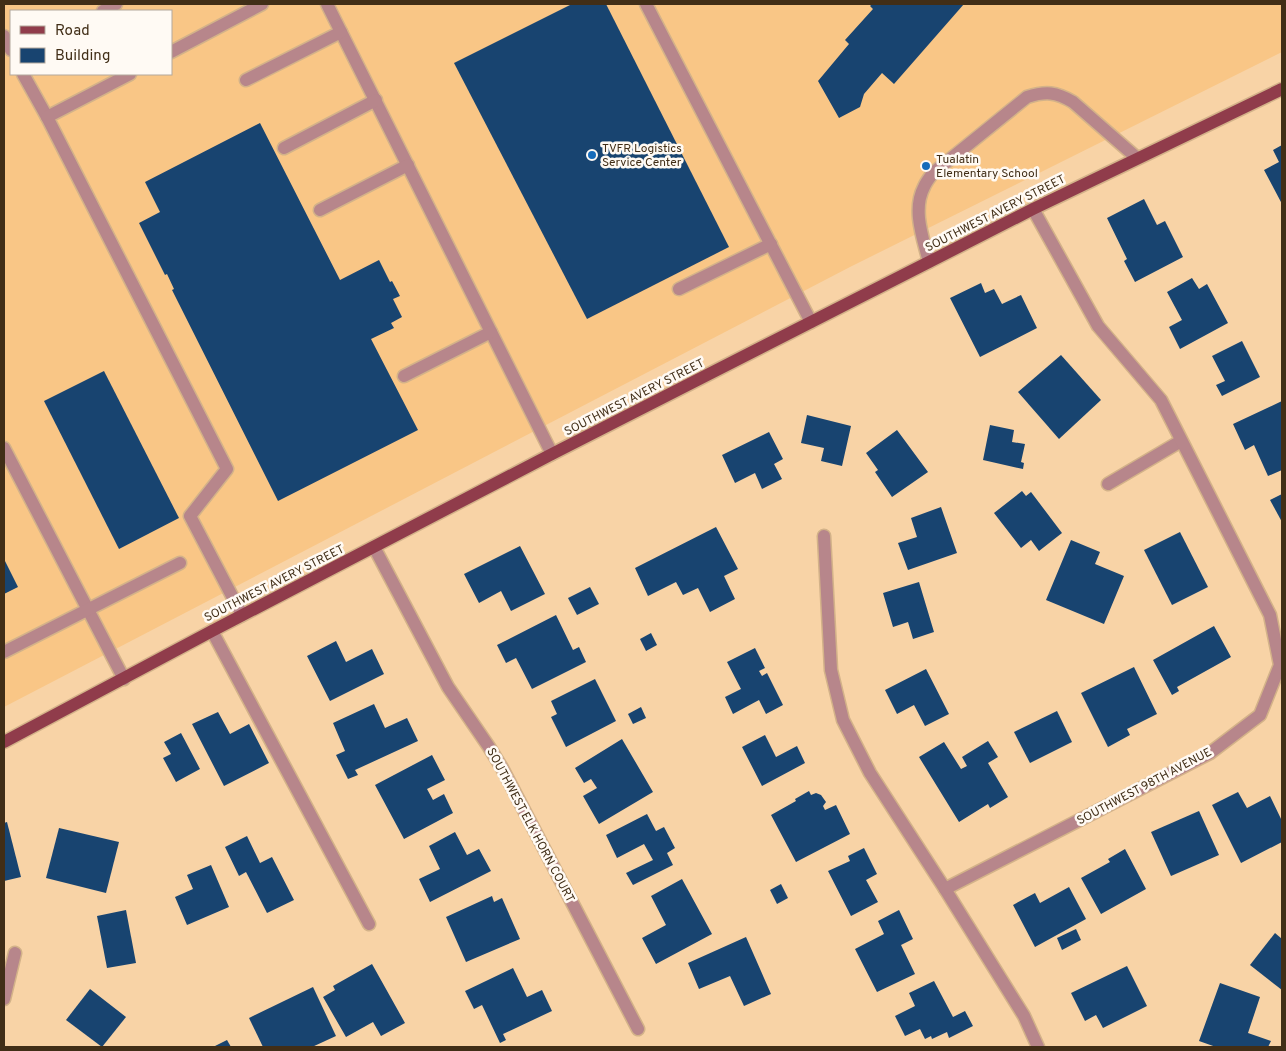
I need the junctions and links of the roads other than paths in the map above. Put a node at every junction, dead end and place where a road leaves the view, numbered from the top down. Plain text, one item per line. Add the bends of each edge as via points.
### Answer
1 (116, 4) edge
2 (262, 4) edge
3 (327, 4) edge
4 (646, 4) edge
5 (105, 10) edge
6 (341, 32) junction
7 (4, 36) edge
8 (10, 48) edge
9 (172, 51) edge
10 (24, 75) edge
11 (128, 75) edge
12 (246, 80) dead end
13 (1282, 88) edge
14 (376, 100) junction
15 (47, 117) junction
16 (284, 148) dead end
17 (1137, 158) junction
18 (408, 165) junction
19 (1033, 208) junction
20 (320, 210) dead end
21 (771, 244) junction
22 (929, 262) junction
23 (679, 289) dead end
24 (812, 322) junction
25 (491, 332) junction
26 (404, 376) dead end
27 (1181, 440) junction
28 (4, 448) edge
29 (552, 454) junction
30 (1108, 484) dead end
31 (824, 536) dead end
32 (374, 547) junction
33 (180, 563) dead end
34 (88, 610) junction
35 (242, 615) junction
36 (212, 631) junction
37 (4, 652) edge
38 (124, 678) junction
39 (4, 742) edge
40 (945, 888) junction
41 (369, 924) dead end
42 (15, 953) dead end
43 (4, 1000) edge
44 (638, 1029) dead end
45 (1038, 1047) edge

1 - 5 street
2 - 9 street
3 - 6 street
4 - 21 street
6 - 12 street
6 - 14 street
7 - 8 street
10 - 15 street
11 - 15 street
13 - 17 main road, SOUTHWEST AVERY STREET
14 - 16 street
14 - 18 street
15 - 35 street via 228,469 190,516
17 - 19 main road, SOUTHWEST AVERY STREET
17 - 22 street via 1063,96 1039,93 1027,97 933,173 924,187 919,202 919,218
18 - 20 street
18 - 25 street
19 - 22 main road, SOUTHWEST AVERY STREET
19 - 27 street, SOUTHWEST 98TH AVENUE via 1098,326 1160,400
21 - 23 street
21 - 24 street
22 - 24 main road, SOUTHWEST AVERY STREET
24 - 29 main road, SOUTHWEST AVERY STREET
25 - 26 street
25 - 29 street
27 - 30 street
27 - 40 street, SOUTHWEST 98TH AVENUE via 1270,615 1280,665 1260,715 1210,754
28 - 34 street
29 - 32 main road, SOUTHWEST AVERY STREET
31 - 40 street via 831,670 843,720 870,774
32 - 35 main road, SOUTHWEST AVERY STREET
32 - 44 street, SOUTHWEST ELK HORN COURT via 448,687 502,768
33 - 34 street
34 - 37 street
34 - 38 street
35 - 36 main road, SOUTHWEST AVERY STREET
36 - 38 main road, SOUTHWEST AVERY STREET
36 - 41 street
38 - 39 main road, SOUTHWEST AVERY STREET
40 - 45 street via 1024,1016
42 - 43 street

